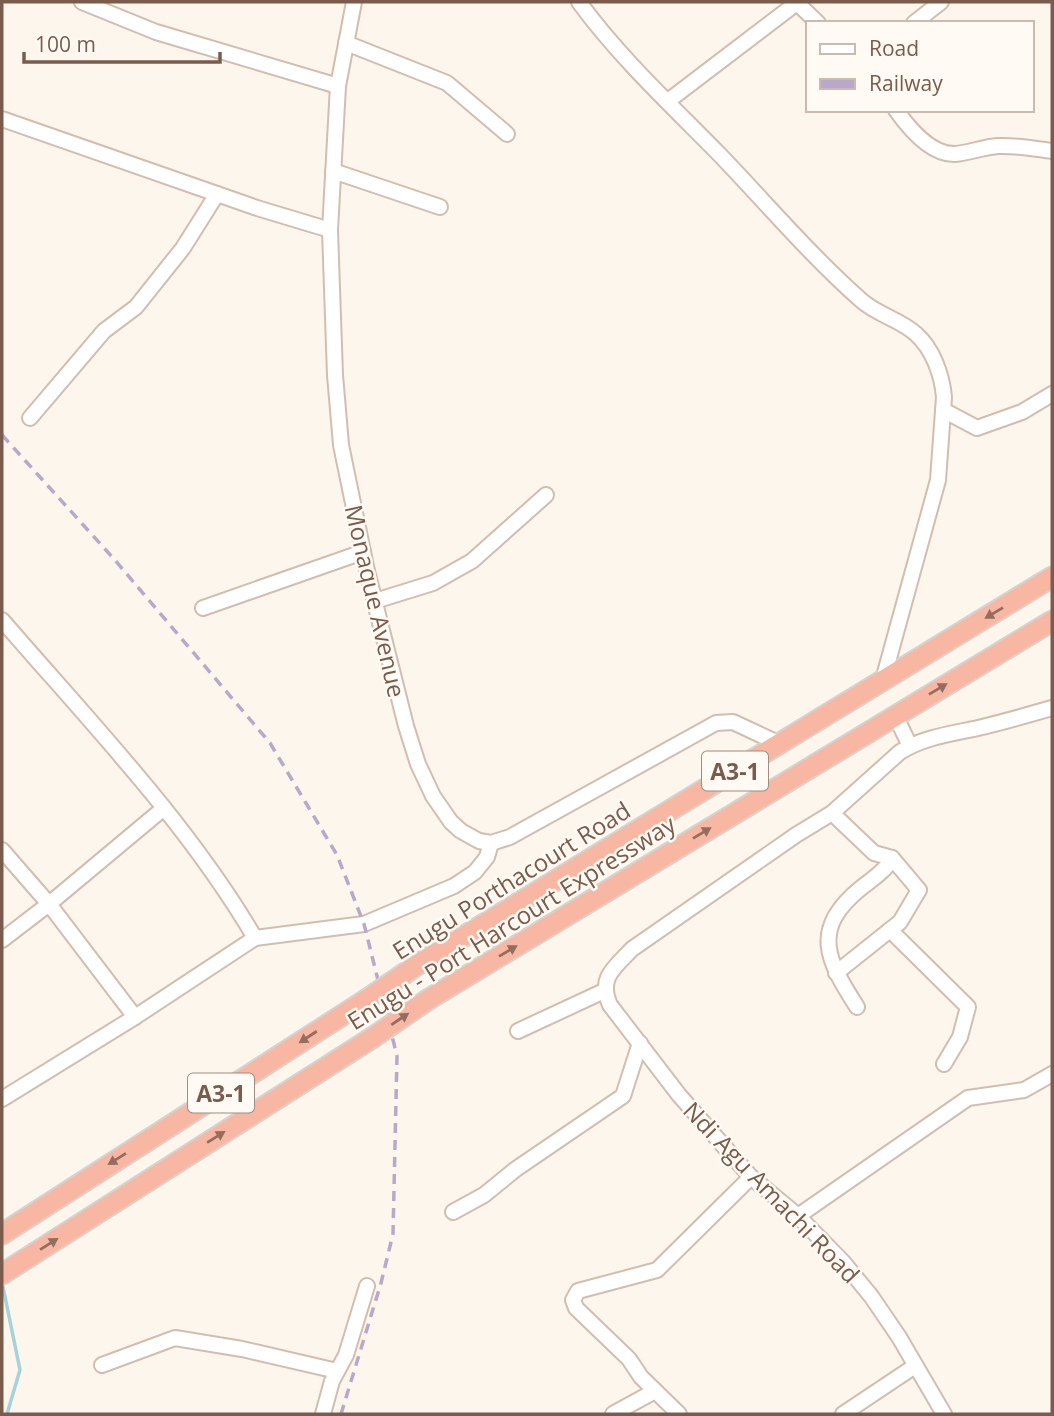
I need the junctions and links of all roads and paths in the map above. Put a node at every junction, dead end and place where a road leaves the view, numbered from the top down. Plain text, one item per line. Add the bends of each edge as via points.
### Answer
1 (82, 2) edge
2 (354, 2) edge
3 (579, 2) edge
4 (798, 2) edge
5 (941, 2) edge
6 (816, 21) edge
7 (917, 21) edge
8 (346, 43) junction
9 (338, 86) junction
10 (668, 101) junction
11 (897, 112) edge
12 (2, 119) edge
13 (507, 134) dead end
14 (1052, 150) edge
15 (333, 171) junction
16 (218, 194) junction
17 (440, 207) dead end
18 (330, 230) junction
19 (1052, 394) edge
20 (943, 410) junction
21 (30, 418) dead end
22 (546, 495) dead end
23 (363, 552) junction
24 (1052, 577) edge
25 (375, 601) junction
26 (204, 608) dead end
27 (2, 620) edge
28 (1052, 621) edge
29 (883, 680) junction
30 (1052, 708) edge
31 (895, 715) junction
32 (780, 744) junction
33 (910, 746) junction
34 (164, 808) junction
35 (832, 813) junction
36 (491, 843) junction
37 (2, 850) edge
38 (892, 858) junction
39 (49, 904) junction
40 (890, 930) junction
41 (256, 938) junction
42 (2, 940) edge
43 (836, 973) junction
44 (604, 991) junction
45 (857, 1007) dead end
46 (135, 1017) junction
47 (518, 1031) dead end
48 (640, 1043) junction
49 (944, 1064) dead end
50 (1052, 1074) edge
51 (2, 1099) edge
52 (751, 1177) junction
53 (453, 1212) dead end
54 (798, 1216) junction
55 (2, 1234) edge
56 (2, 1274) edge
57 (367, 1286) dead end
58 (103, 1365) dead end
59 (915, 1366) junction
60 (337, 1371) junction
61 (655, 1391) junction
62 (323, 1414) edge
63 (614, 1414) edge
64 (679, 1414) edge
65 (843, 1414) edge
66 (944, 1414) edge

1 - 9 street via 156,32
2 - 8 street, Monaque Avenue
3 - 10 street
4 - 6 street
4 - 10 street
5 - 7 street
8 - 9 street, Monaque Avenue
8 - 13 street via 447,83
9 - 15 street, Monaque Avenue
10 - 20 street via 864,303 918,335 943,383
11 - 14 street via 914,135 945,153 1002,146
12 - 16 street
15 - 17 street
15 - 18 street, Monaque Avenue
16 - 18 street
16 - 21 street via 136,307 104,331
18 - 23 street, Monaque Avenue via 341,445
19 - 20 street via 1022,412 978,428
20 - 29 street via 938,481
22 - 25 street via 472,561 433,583
23 - 25 street, Monaque Avenue
23 - 26 street
24 -> 29 highway, Enugu Porthacourt Road / A3-1
25 - 36 street, Monaque Avenue via 406,726 433,796 461,831
27 - 34 street
31 -> 28 highway, Enugu - Port Harcourt Expressway / A3-1
29 - 32 highway, Enugu Porthacourt Road / A3-1
30 - 33 street
31 - 33 street
56 -> 31 highway, Enugu - Port Harcourt Expressway / A3-1, bridge via 429,999
32 - 36 street via 733,722 716,723 510,837
32 -> 55 highway, Enugu Porthacourt Road / A3-1, bridge via 417,965
33 - 35 street
34 - 39 street
34 - 41 street via 226,888
35 - 38 street via 874,853
35 - 44 street via 632,949 612,970
36 - 41 street via 475,872 454,886 364,924
37 - 39 street
38 - 40 street via 919,890
38 - 43 street via 839,907 828,936
39 - 42 street
39 - 46 street
40 - 43 street
40 - 49 street via 968,1007 960,1037
41 - 46 street
43 - 45 street
44 - 47 street
44 - 48 street, Ndi Agu Amachi Road
46 - 51 street
48 - 52 street, Ndi Agu Amachi Road via 678,1095
48 - 53 street via 623,1096
50 - 54 street via 1024,1090 968,1098
52 - 54 street, Ndi Agu Amachi Road
52 - 61 street via 657,1270 578,1291 573,1300
54 - 59 street, Ndi Agu Amachi Road via 871,1296
57 - 60 street
58 - 60 street via 175,1338
59 - 65 street
59 - 66 street, Ndi Agu Amachi Road
60 - 62 street
61 - 63 street
61 - 64 street

